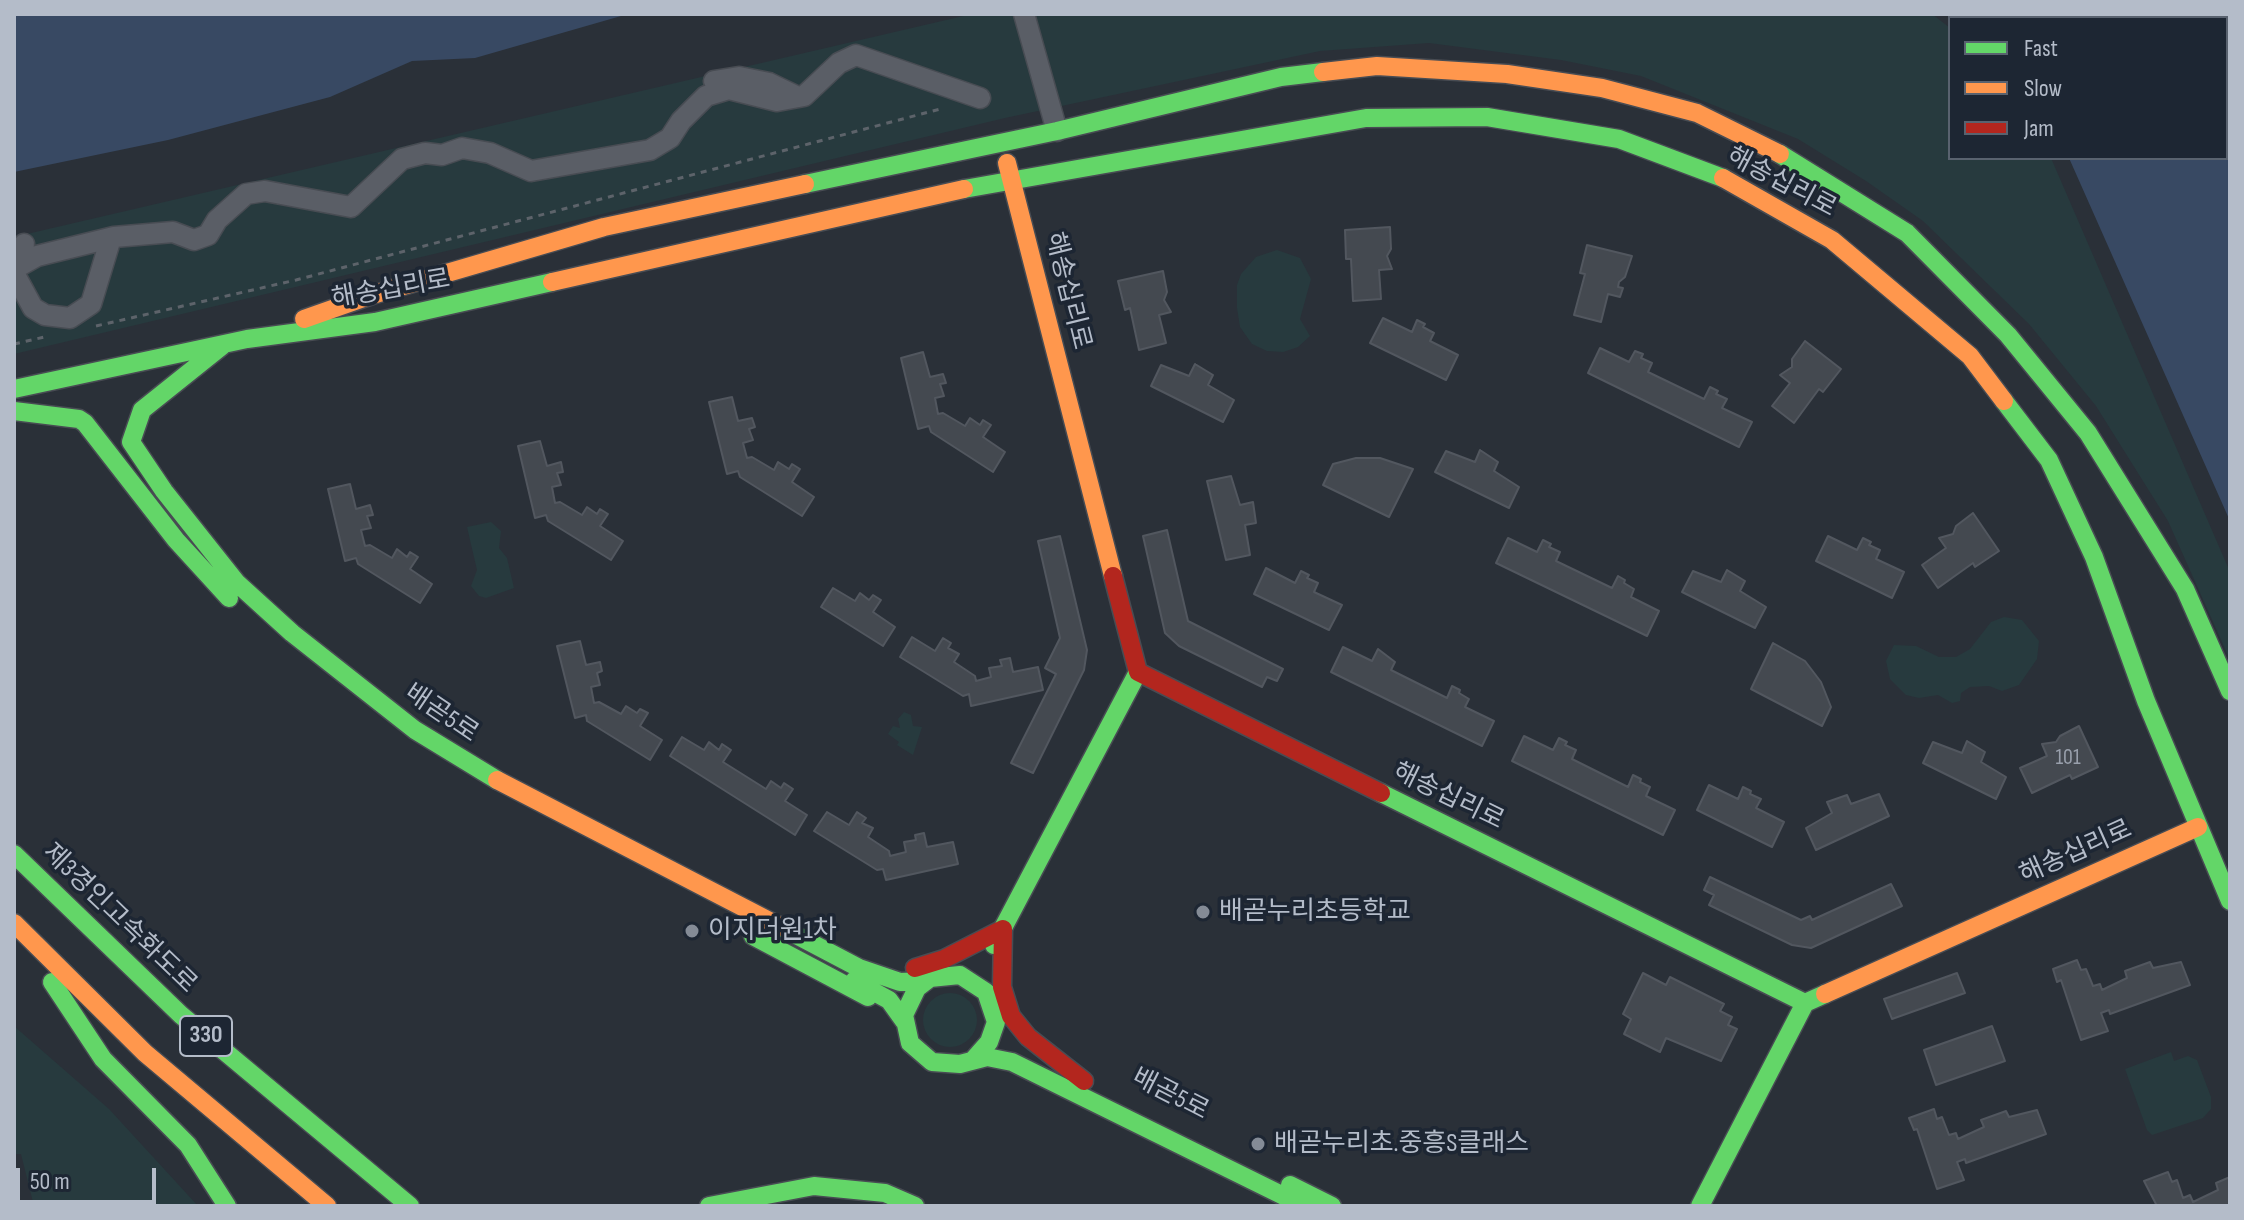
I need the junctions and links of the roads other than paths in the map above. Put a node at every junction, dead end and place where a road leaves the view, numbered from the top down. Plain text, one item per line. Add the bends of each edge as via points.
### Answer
1 (1024, 14) edge
2 (980, 98) dead end
3 (1057, 131) junction
4 (1002, 143) junction
5 (1012, 178) junction
6 (111, 238) junction
7 (14, 271) edge
8 (91, 304) junction
9 (85, 328) road end
10 (247, 339) junction
11 (226, 343) junction
12 (14, 389) edge
13 (14, 411) edge
14 (295, 660) dead end
15 (1138, 672) junction
16 (2230, 691) edge
17 (365, 715) dead end
18 (430, 761) dead end
19 (455, 777) dead end
20 (2198, 827) junction
21 (14, 854) edge
22 (625, 868) dead end
23 (688, 879) junction
24 (678, 896) dead end
25 (2230, 901) edge
26 (14, 923) edge
27 (730, 924) dead end
28 (1003, 929) junction
29 (926, 981) junction
30 (975, 982) junction
31 (1805, 1003) junction
32 (995, 1016) junction
33 (904, 1021) junction
34 (974, 1059) junction
35 (1080, 1087) junction
36 (227, 1206) edge
37 (327, 1206) edge
38 (410, 1206) edge
39 (709, 1206) edge
40 (915, 1206) edge
41 (1304, 1206) edge
42 (1332, 1206) edge
43 (1700, 1206) edge

1 - 3 street
2 - 6 street via 856,55 839,63 804,96 739,77 711,82 670,138 650,150 531,171 490,153 462,148 442,155 425,153 402,159 351,207 265,191 246,194 208,235 194,240 173,232
3 - 4 main road, 해송십리로
3 - 16 main road, 해송십리로 via 1281,77 1377,66 1507,74 1602,88 1697,113 1802,165 1907,233 2008,335 2088,433 2185,589
4 - 5 main road, 해송십리로
4 - 10 main road, 해송십리로 via 604,227 372,295
5 - 10 main road, 해송십리로 via 391,318
5 - 15 main road, 해송십리로
5 - 20 main road, 해송십리로 via 1366,118 1487,117 1619,139 1730,181 1832,240 1970,356 2049,460 2094,557
6 - 7 street via 37,256
6 - 8 street
7 - 8 street via 33,308 45,315 70,318
8 - 9 street
10 - 11 main road, 해송십리로
11 - 12 main road, 해송십리로
11 - 23 main road, 배곧5로 via 142,410 131,442 237,583 341,675 415,730 509,787
13 - 14 main road via 85,423 176,540
15 - 28 main road
15 - 31 main road, 해송십리로
17 - 18 main road, 배곧5로
19 - 22 main road, 배곧5로
20 - 25 main road, 해송십리로
20 - 31 main road, 해송십리로
21 - 38 main road, 제3경인고속화도로 / 330 via 181,1015
23 - 28 main road via 882,967 926,966
23 - 29 main road, 배곧5로 via 859,968 900,982
24 - 33 main road, 배곧5로 via 878,993
26 - 36 main road via 103,1059 188,1145
26 - 37 main road, 330 via 145,1053
27 - 35 main road, 배곧5로 via 886,1010 901,1051 927,1074 951,1078 1004,1072
28 - 30 main road
28 - 35 main road via 1002,987 1011,1016
29 - 30 main road, 배곧5로 via 944,974
29 - 33 main road via 908,1001
30 - 32 main road, 배곧5로 via 986,992
31 - 43 main road
32 - 34 main road via 992,1037
32 - 35 main road, 배곧5로 via 1020,1043
33 - 34 main road, 배곧5로 via 910,1043 932,1062
34 - 35 main road, 배곧5로 via 1012,1062
35 - 41 main road, 배곧5로
35 - 42 main road, 배곧5로
39 - 40 main road via 814,1186 885,1193

